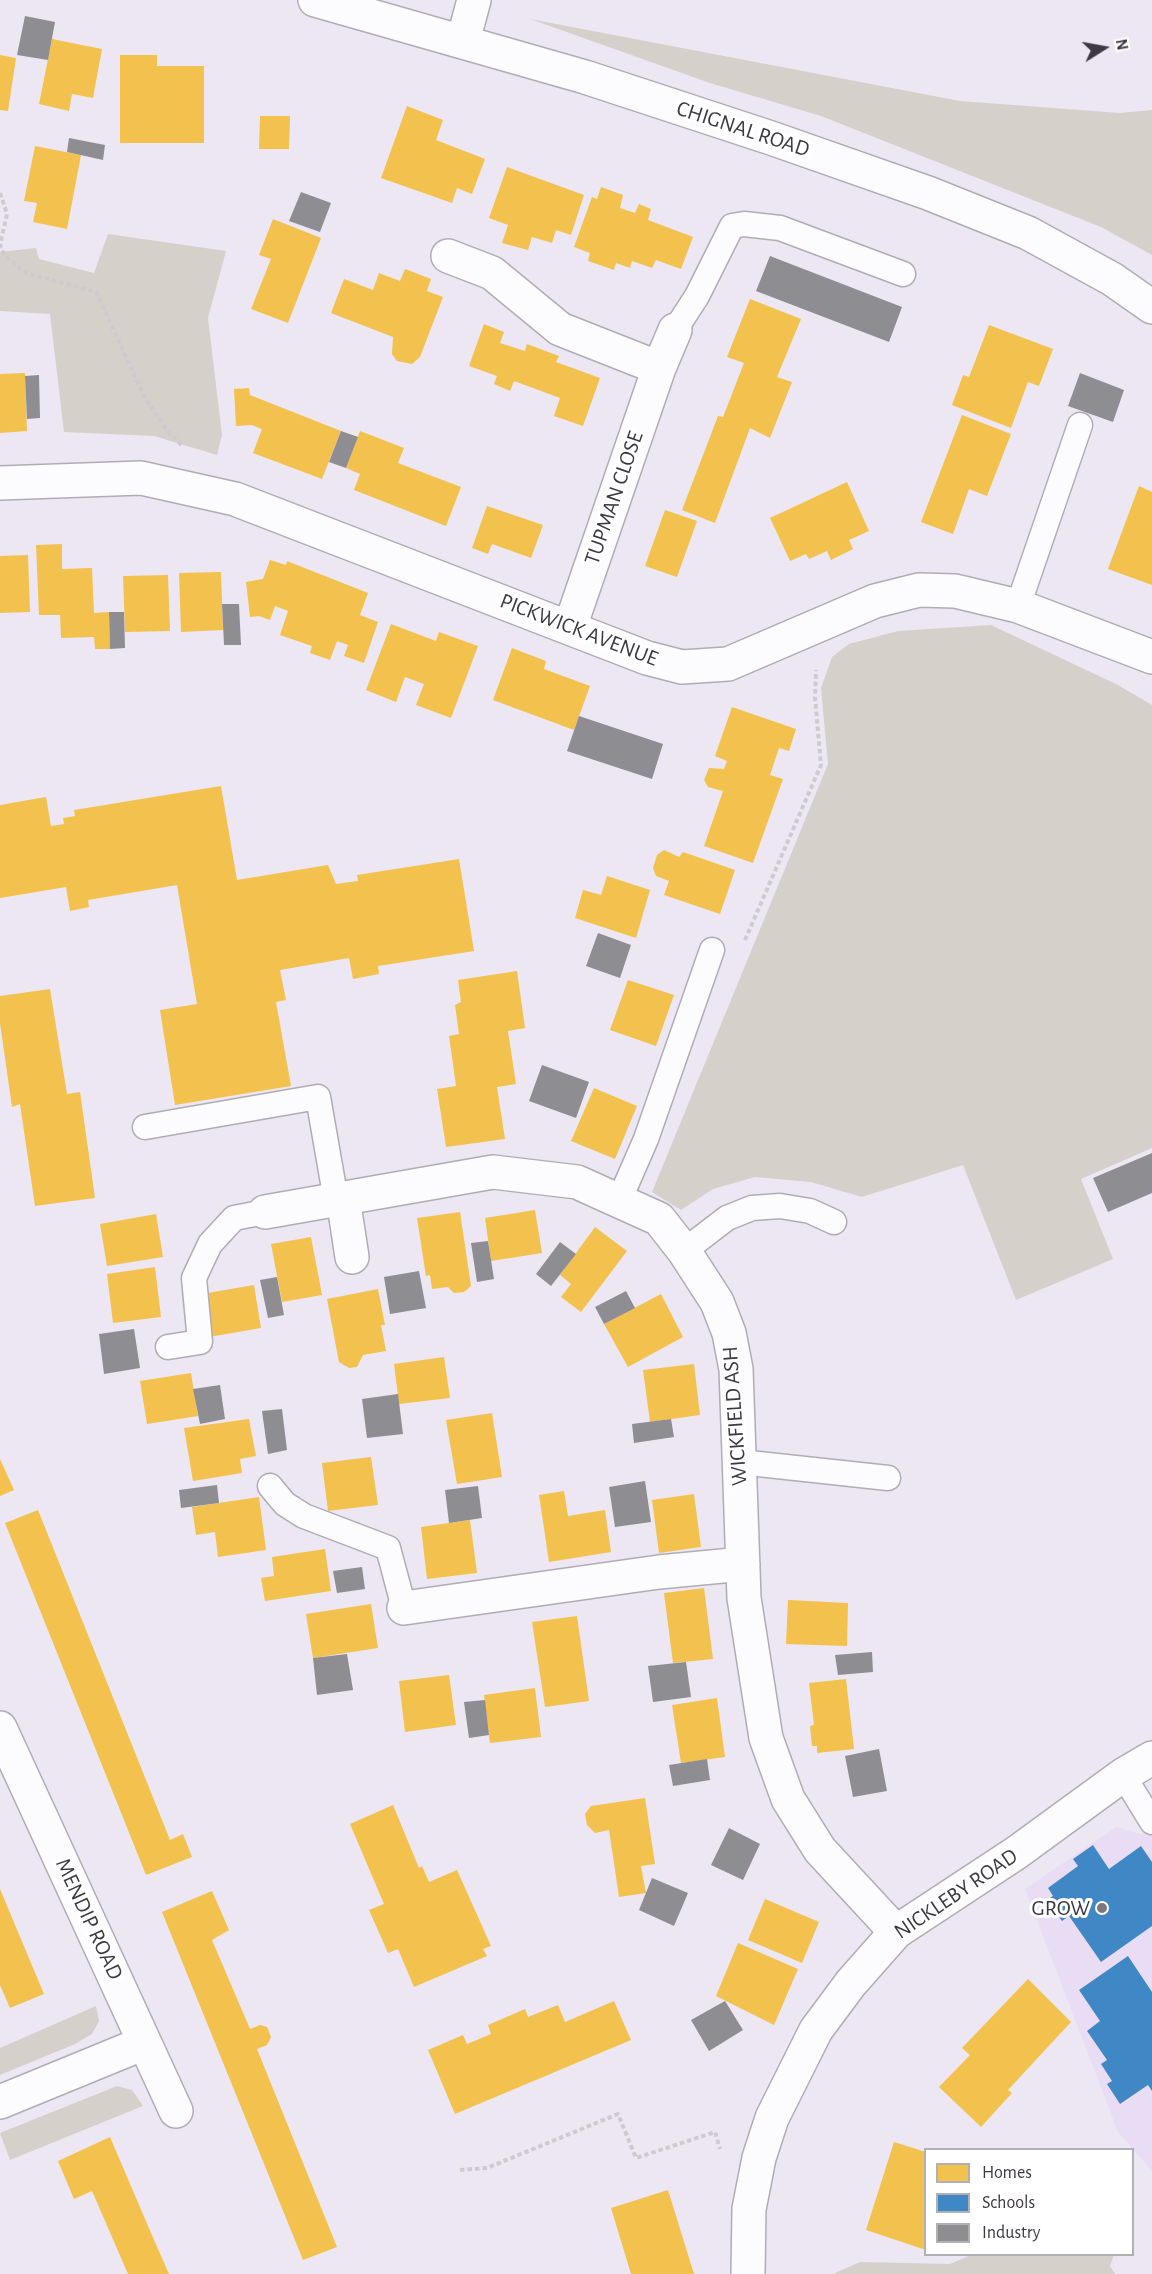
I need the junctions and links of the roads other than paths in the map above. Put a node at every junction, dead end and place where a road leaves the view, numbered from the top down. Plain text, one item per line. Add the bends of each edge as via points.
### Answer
1 (315, 0) edge
2 (474, 0) edge
3 (464, 41) junction
4 (448, 256) dead end
5 (903, 274) dead end
6 (1152, 307) edge
7 (675, 330) joint
8 (658, 368) junction
9 (1080, 425) dead end
10 (0, 483) edge
11 (1017, 606) junction
12 (570, 627) junction
13 (1152, 657) edge
14 (712, 950) dead end
15 (145, 1127) dead end
16 (340, 1199) junction
17 (619, 1201) junction
18 (265, 1212) joint
19 (834, 1222) dead end
20 (684, 1251) junction
21 (352, 1257) dead end
22 (168, 1347) dead end
23 (740, 1462) junction
24 (888, 1478) dead end
25 (270, 1486) dead end
26 (743, 1564) junction
27 (404, 1608) joint
28 (0, 1728) edge
29 (1152, 1758) edge
30 (1123, 1775) junction
31 (1152, 1822) edge
32 (896, 1932) junction
33 (144, 2043) junction
34 (0, 2102) edge
35 (176, 2111) dead end
36 (748, 2274) edge

1 - 3 street, CHIGNAL ROAD
2 - 3 street
3 - 6 street, CHIGNAL ROAD via 760,134 928,193 1028,233 1112,279
4 - 8 street via 492,273 560,329
5 - 7 lane via 780,228 732,226 698,296
7 - 8 street, TUPMAN CLOSE
8 - 12 street, TUPMAN CLOSE
9 - 11 lane
10 - 12 street, PICKWICK AVENUE via 141,478 235,499
11 - 12 street, PICKWICK AVENUE via 955,591 919,590 875,601 728,664 682,667 647,658
11 - 13 street, PICKWICK AVENUE
14 - 17 lane via 646,1139
15 - 16 lane via 318,1096
16 - 17 street, WICKFIELD ASH via 493,1172 576,1182
16 - 18 street, WICKFIELD ASH
16 - 21 street
17 - 20 street, WICKFIELD ASH via 659,1219
18 - 22 lane via 234,1218 210,1244 194,1278 200,1342
19 - 20 lane via 810,1211 780,1206 752,1208 727,1218
20 - 23 street, WICKFIELD ASH via 717,1302 729,1334 736,1369
23 - 24 lane
23 - 26 street, WICKFIELD ASH
25 - 27 lane via 285,1504 304,1516 388,1548
26 - 27 street
26 - 32 street, WICKFIELD ASH via 744,1598 766,1738 788,1799 820,1850
28 - 33 street, MENDIP ROAD
29 - 30 street, NICKLEBY ROAD
30 - 31 lane
30 - 32 street, NICKLEBY ROAD via 1016,1853
32 - 36 street, NICKLEBY ROAD via 816,2031 772,2118 749,2209
33 - 34 street
33 - 35 street, MENDIP ROAD

